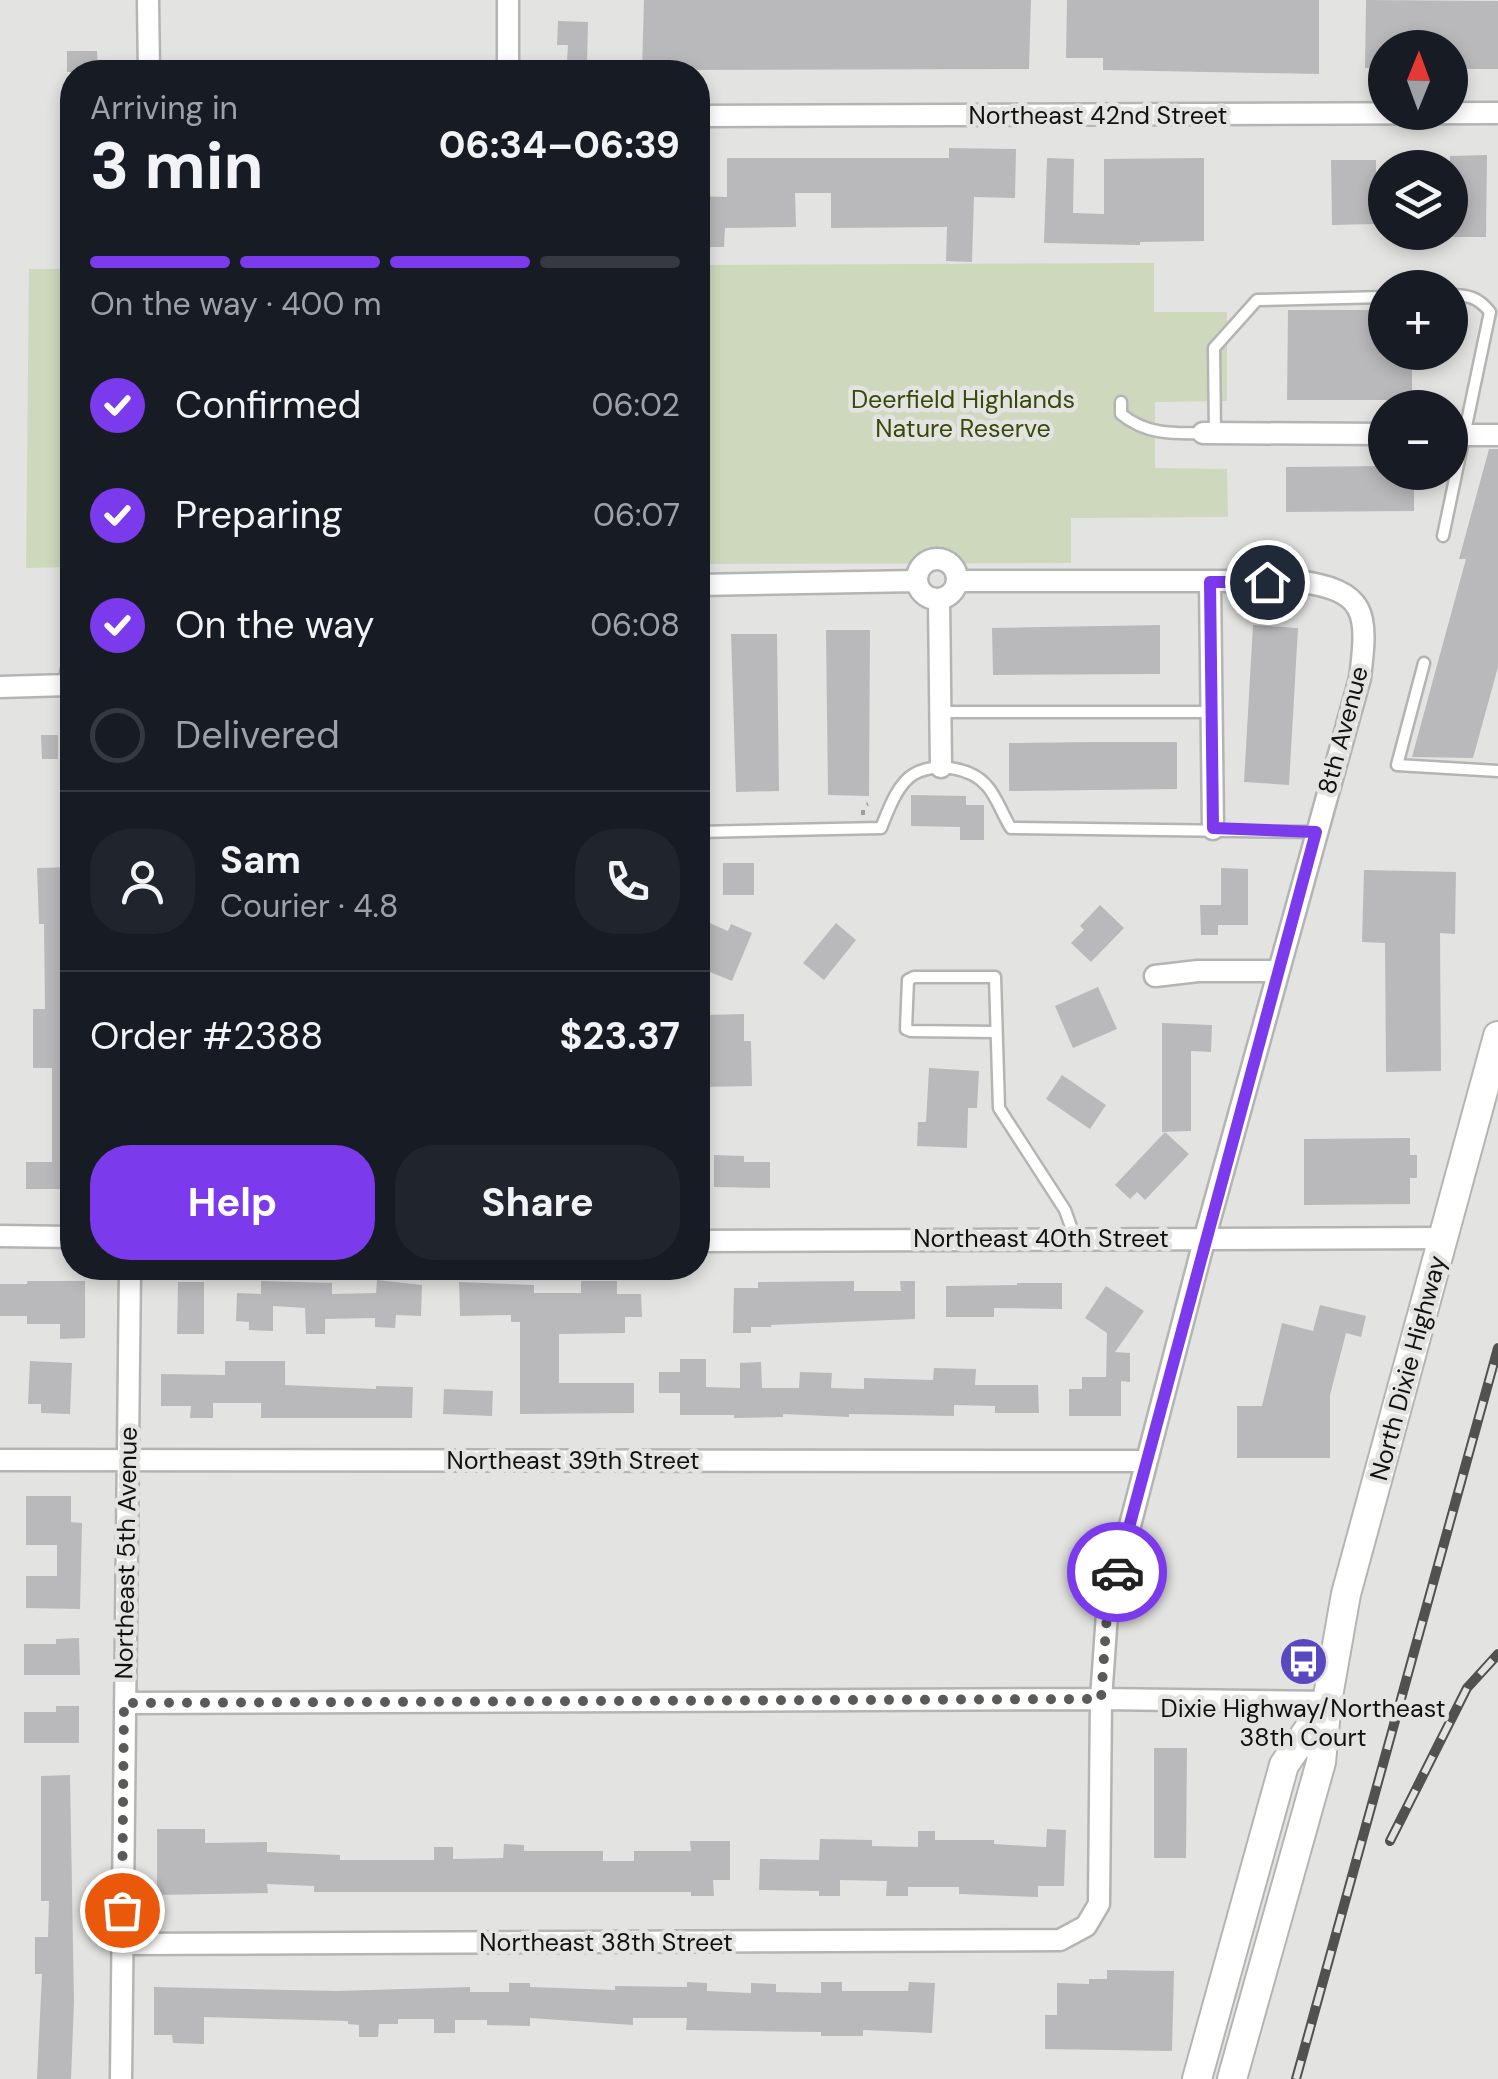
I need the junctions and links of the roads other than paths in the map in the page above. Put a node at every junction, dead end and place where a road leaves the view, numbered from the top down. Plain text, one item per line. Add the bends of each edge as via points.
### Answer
1 (148, 0) edge
2 (508, 0) edge
3 (148, 60) edge
4 (508, 60) edge
5 (1498, 114) edge
6 (710, 116) edge
7 (1468, 295) edge
8 (1368, 297) edge
9 (1468, 397) edge
10 (1121, 402) dead end
11 (1208, 433) junction
12 (1368, 434) edge
13 (1468, 435) edge
14 (1498, 435) edge
15 (1450, 490) edge
16 (1443, 536) dead end
17 (917, 581) junction
18 (957, 581) junction
19 (1210, 582) junction
20 (710, 585) edge
21 (938, 600) junction
22 (1424, 663) dead end
23 (60, 683) edge
24 (0, 687) edge
25 (940, 712) junction
26 (1212, 712) junction
27 (942, 767) junction
28 (1498, 771) edge
29 (1213, 828) junction
30 (710, 832) edge
31 (1316, 832) junction
32 (1278, 971) junction
33 (1155, 976) dead end
34 (996, 1032) junction
35 (1498, 1036) edge
36 (0, 1236) edge
37 (60, 1237) edge
38 (1204, 1237) junction
39 (1075, 1238) junction
40 (1444, 1238) junction
41 (710, 1240) edge
42 (130, 1280) edge
43 (0, 1460) edge
44 (128, 1460) junction
45 (1146, 1461) junction
46 (1101, 1699) junction
47 (1327, 1702) junction
48 (124, 1703) junction
49 (1086, 1926) joint
50 (122, 1944) junction
51 (121, 2079) edge
52 (1196, 2079) edge
53 (1232, 2079) edge

1 - 3 street
2 - 4 street
5 - 6 street, Northeast 42nd Street
7 - 9 lane via 1490,312
8 - 11 lane via 1257,300 1214,348
10 - 11 lane via 1121,414 1136,426
11 - 12 street
13 - 14 street
15 - 16 lane
17 - 18 street via 922,566 937,559 952,566
17 - 20 street
17 - 21 street
18 - 19 street
18 - 21 street
19 - 26 street
19 - 31 street, 8th Avenue via 1326,585 1355,602 1366,630 1360,678
21 - 25 street
22 - 28 lane via 1397,764
23 - 24 street
25 - 26 lane
25 - 27 street
26 - 29 street
27 - 29 lane via 967,772 987,786 1010,828
27 - 30 lane via 912,775 881,828
29 - 31 lane
31 - 32 street, 8th Avenue
32 - 33 street
32 - 38 street, 8th Avenue
34 - 34 lane via 995,977 908,980 911,1032
34 - 39 lane via 999,1108 1065,1210
35 - 40 main road, North Dixie Highway
36 - 37 street
38 - 39 street, Northeast 40th Street
38 - 40 street, Northeast 40th Street
38 - 45 street, 8th Avenue
39 - 41 street, Northeast 40th Street
40 - 47 main road, North Dixie Highway via 1346,1594
42 - 44 street, Northeast 5th Avenue
43 - 44 street, Northeast 39th Street
44 - 45 street, Northeast 39th Street
44 - 48 street, Northeast 5th Avenue
45 - 46 street, 8th Avenue via 1107,1614
46 - 47 street
46 - 48 street
46 - 49 street, 8th Avenue via 1099,1904
47 - 52 main road, North Dixie Highway via 1284,1765
47 - 53 main road, North Dixie Highway via 1321,1762
48 - 50 street, Northeast 5th Avenue
49 - 50 street, Northeast 38th Street via 1060,1940
50 - 51 street, Northeast 5th Avenue

